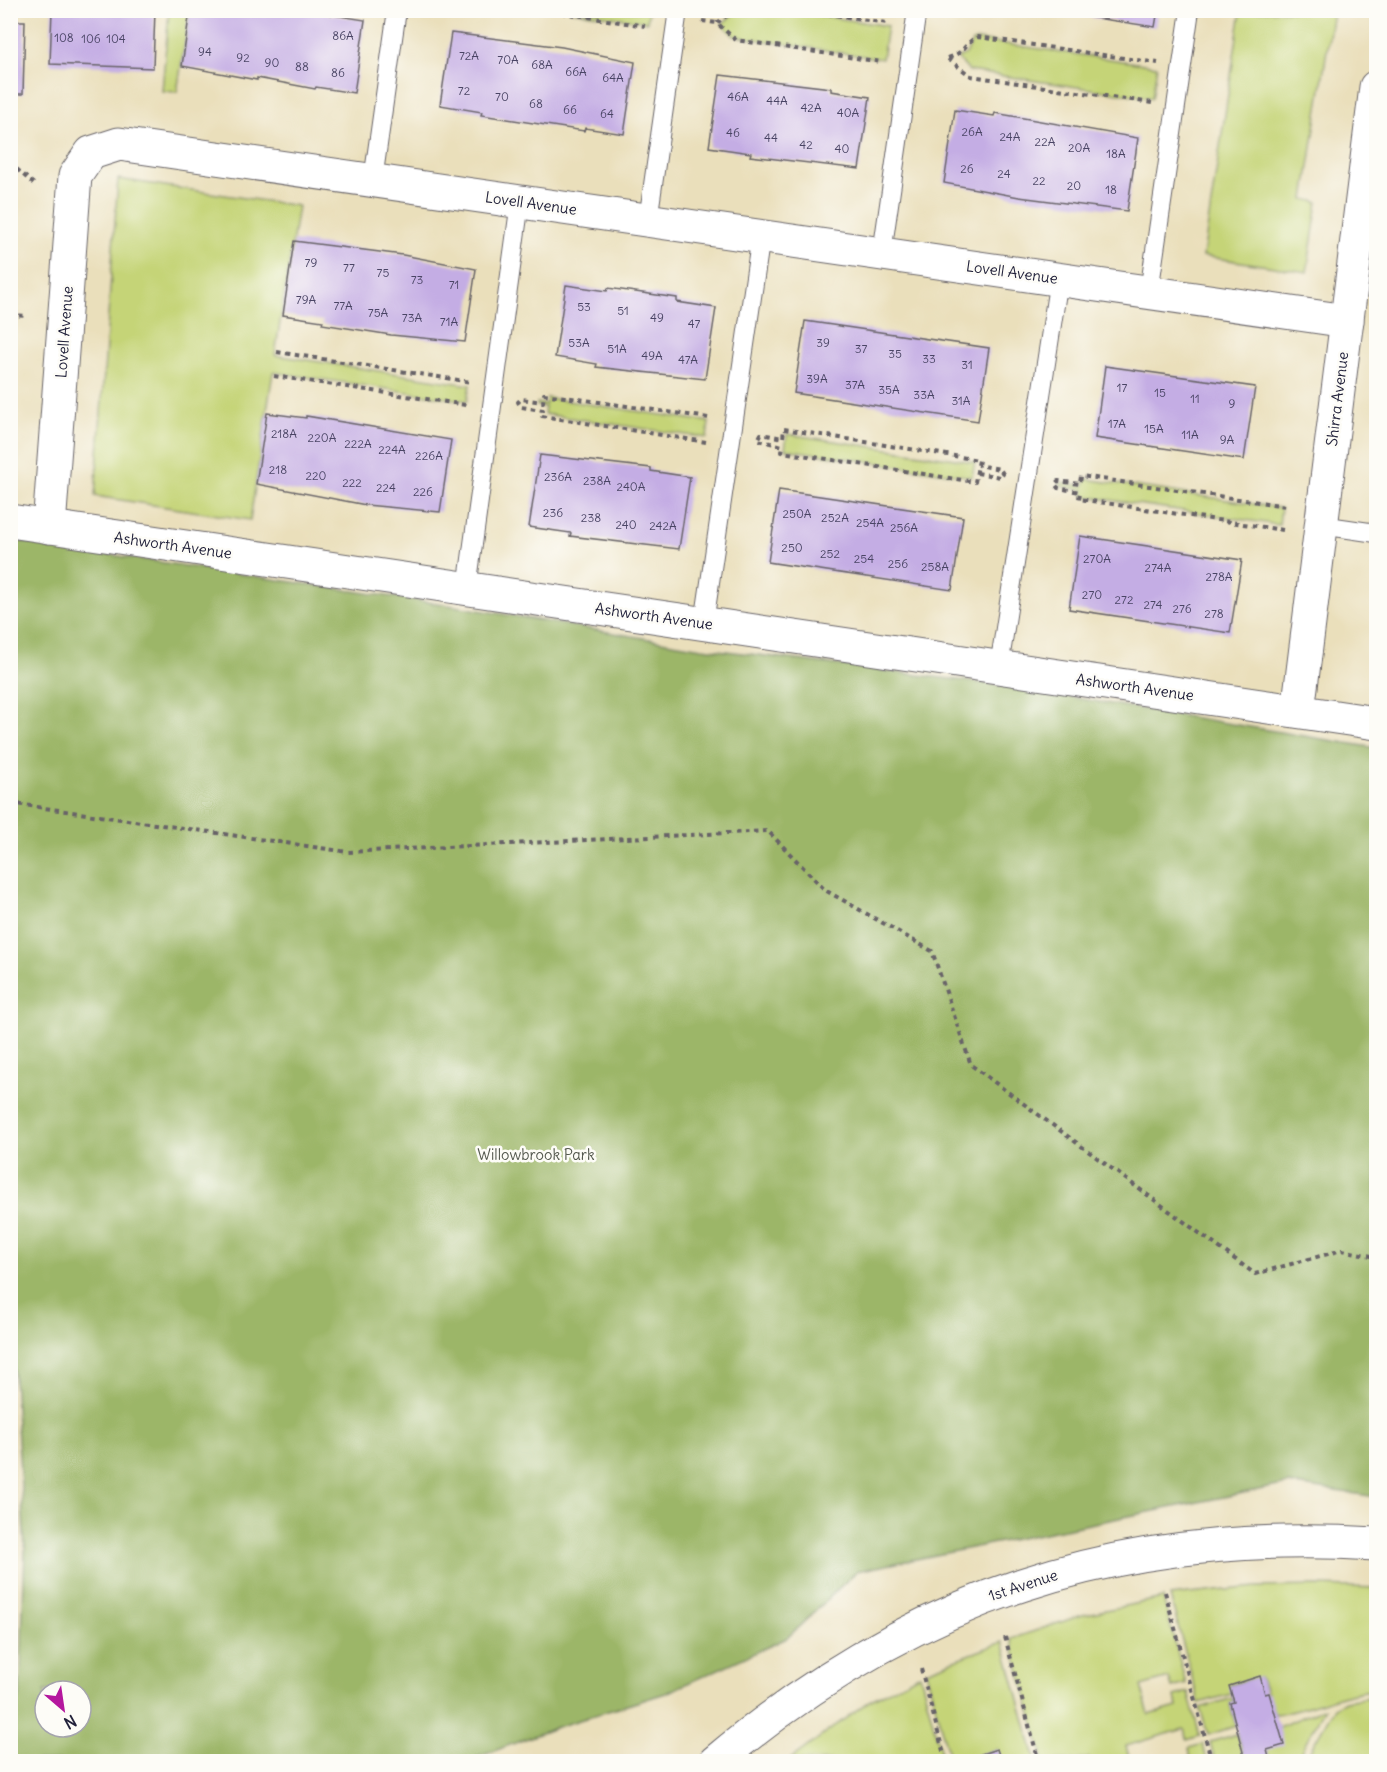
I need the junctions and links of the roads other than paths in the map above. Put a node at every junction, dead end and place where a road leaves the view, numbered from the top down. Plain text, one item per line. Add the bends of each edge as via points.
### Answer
1 (397, 10) edge
2 (678, 10) edge
3 (917, 10) edge
4 (1190, 10) edge
5 (1376, 99) edge
6 (373, 180) junction
7 (520, 202) junction
8 (648, 220) junction
9 (761, 237) junction
10 (882, 253) junction
11 (1059, 279) junction
12 (1149, 292) junction
13 (1347, 321) junction
14 (10, 521) edge
15 (1321, 525) junction
16 (49, 526) junction
17 (1377, 533) edge
18 (467, 588) junction
19 (704, 623) junction
20 (999, 667) junction
21 (1298, 711) junction
22 (1377, 723) edge
23 (1377, 1544) edge
24 (715, 1761) edge

1 - 6 lane
2 - 8 lane
3 - 10 lane
4 - 12 lane
5 - 13 street, Shirra Avenue
6 - 7 street, Lovell Avenue
6 - 16 street, Lovell Avenue via 119,144 91,153 75,176
7 - 8 street, Lovell Avenue
7 - 18 lane
8 - 9 street, Lovell Avenue
9 - 10 street, Lovell Avenue
9 - 19 lane
10 - 11 street, Lovell Avenue
11 - 12 street, Lovell Avenue
11 - 20 lane
12 - 13 street, Lovell Avenue
13 - 15 street, Shirra Avenue
14 - 16 street, Ashworth Avenue
15 - 17 lane
15 - 21 street, Shirra Avenue
16 - 18 street, Ashworth Avenue
18 - 19 street, Ashworth Avenue
19 - 20 street, Ashworth Avenue
20 - 21 street, Ashworth Avenue
21 - 22 street, Ashworth Avenue
23 - 24 street, 1st Avenue via 1306,1540 1226,1543 1141,1554 1057,1573 988,1596 909,1630 831,1674

